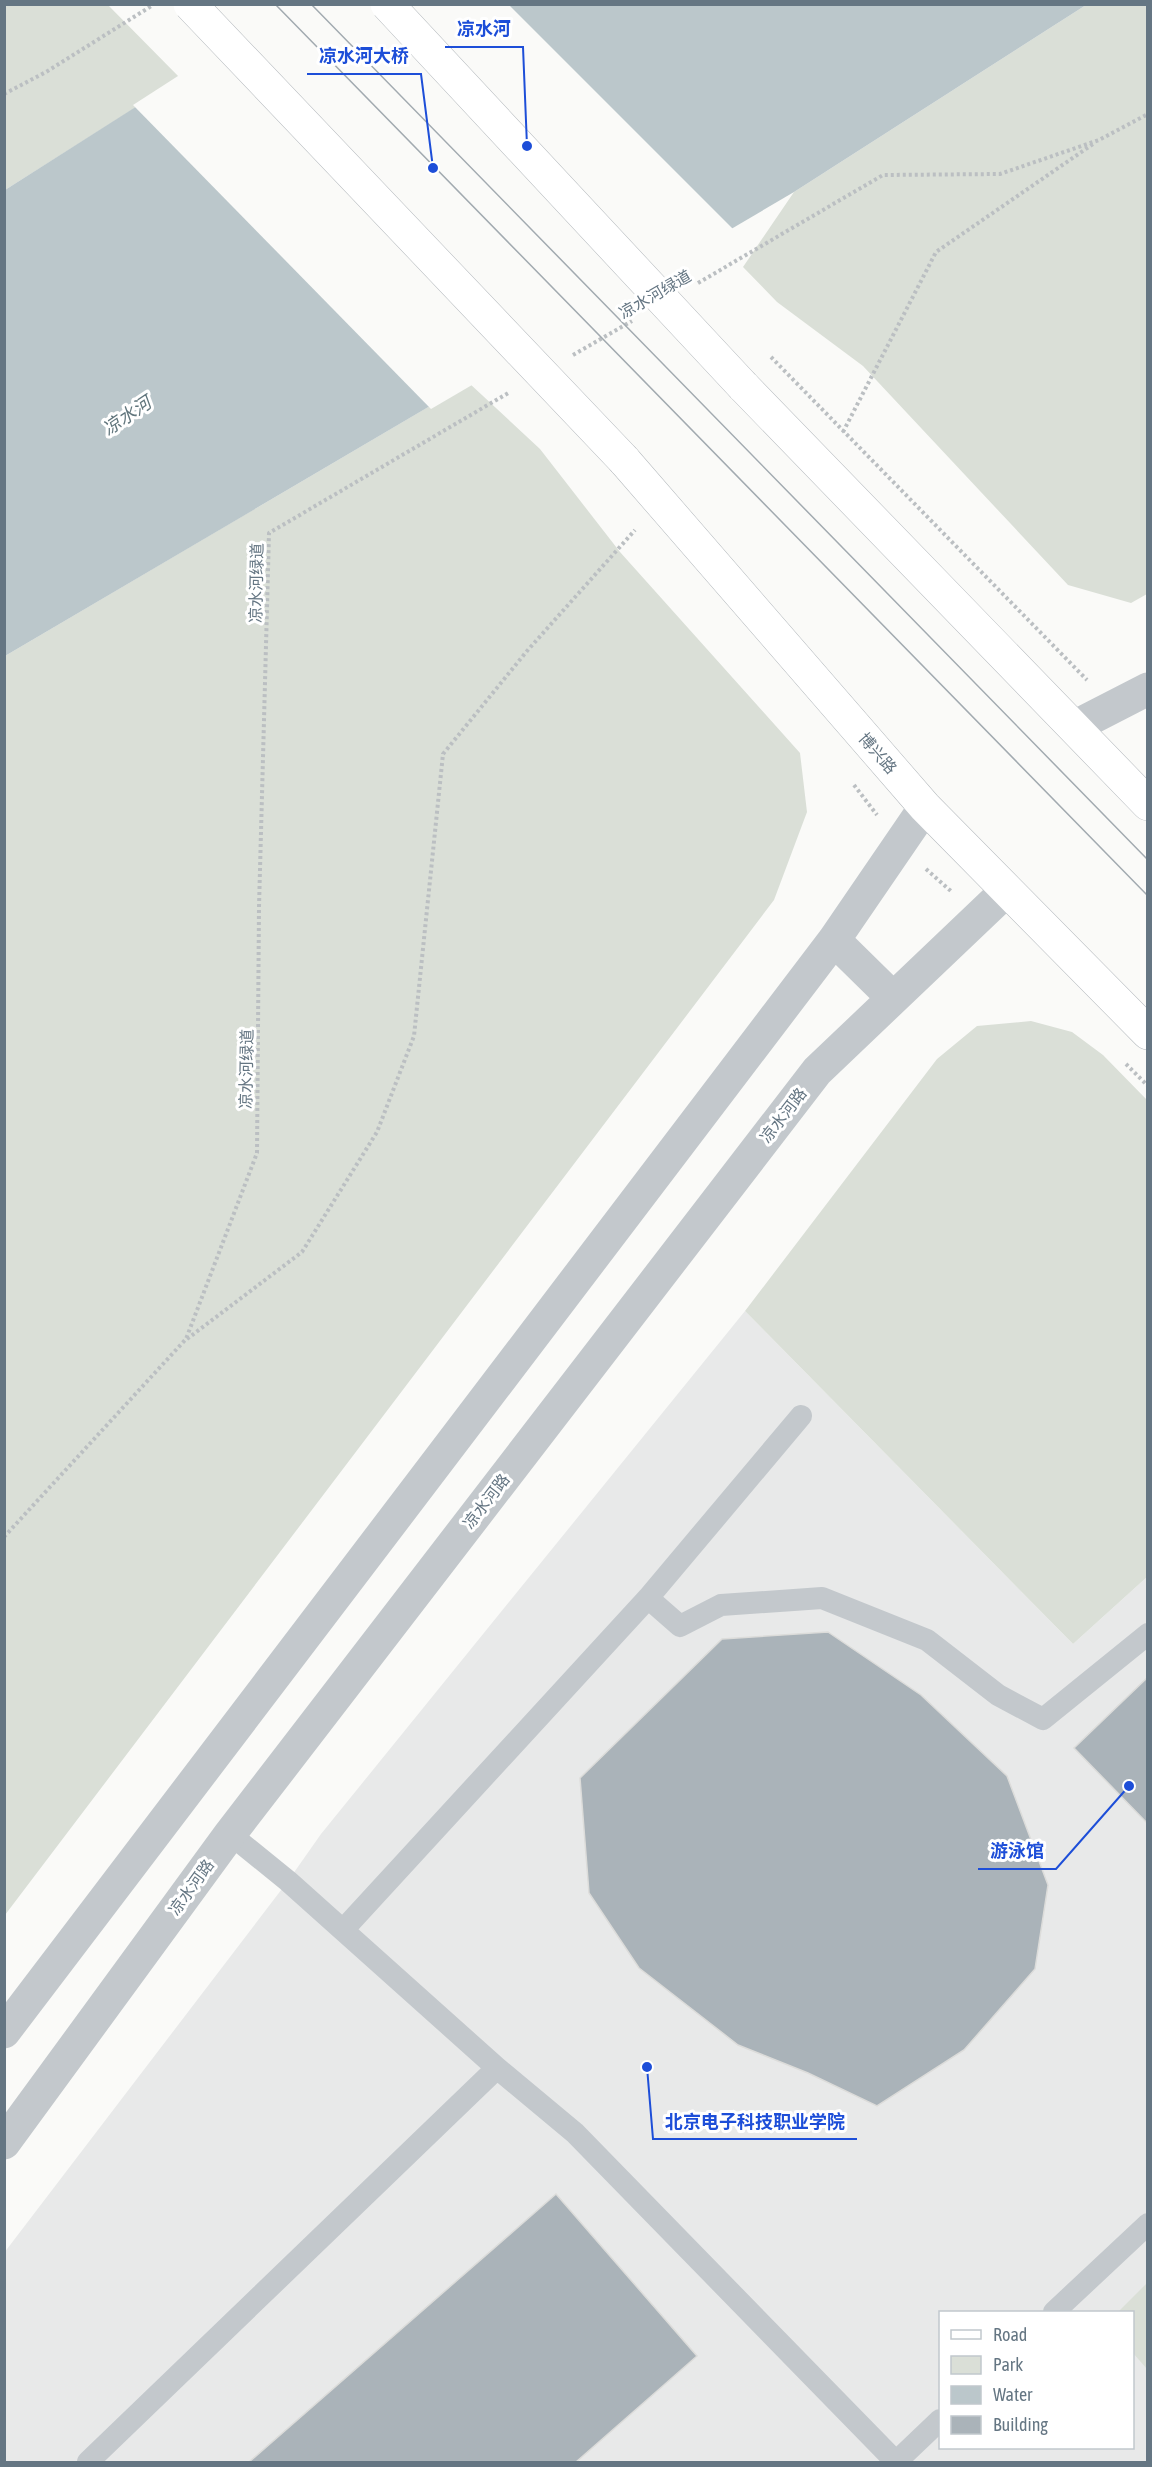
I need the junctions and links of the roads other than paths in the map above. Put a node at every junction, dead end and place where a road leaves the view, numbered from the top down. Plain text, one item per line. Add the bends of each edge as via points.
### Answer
1 (190, 4) edge
2 (387, 4) edge
3 (1148, 689) edge
4 (1074, 726) junction
5 (1144, 796) edge
6 (925, 807) junction
7 (1006, 891) junction
8 (834, 940) junction
9 (893, 998) junction
10 (1148, 1033) edge
11 (801, 1416) dead end
12 (648, 1598) junction
13 (1148, 1634) edge
14 (230, 1834) junction
15 (343, 1930) junction
16 (4, 2032) edge
17 (497, 2068) junction
18 (4, 2143) edge
19 (1148, 2224) edge
20 (1056, 2311) edge
21 (939, 2421) edge
22 (88, 2463) edge
23 (896, 2463) edge

1 - 6 main road, 博兴路, bridge via 624,460
2 - 4 main road, bridge via 743,386
3 - 4 street
4 - 5 main road
6 - 7 main road, 博兴路
6 - 8 street
7 - 9 street, 凉水河路
7 - 10 main road, 博兴路
8 - 9 street
8 - 16 street
9 - 14 street, 凉水河路 via 817,1071
11 - 12 lane
12 - 13 lane via 680,1626 721,1605 822,1598 927,1640 998,1695 1042,1719
12 - 15 lane
14 - 15 lane
14 - 18 street, 凉水河路
15 - 17 lane
17 - 22 lane
17 - 23 lane via 575,2133
19 - 20 lane
21 - 23 lane

